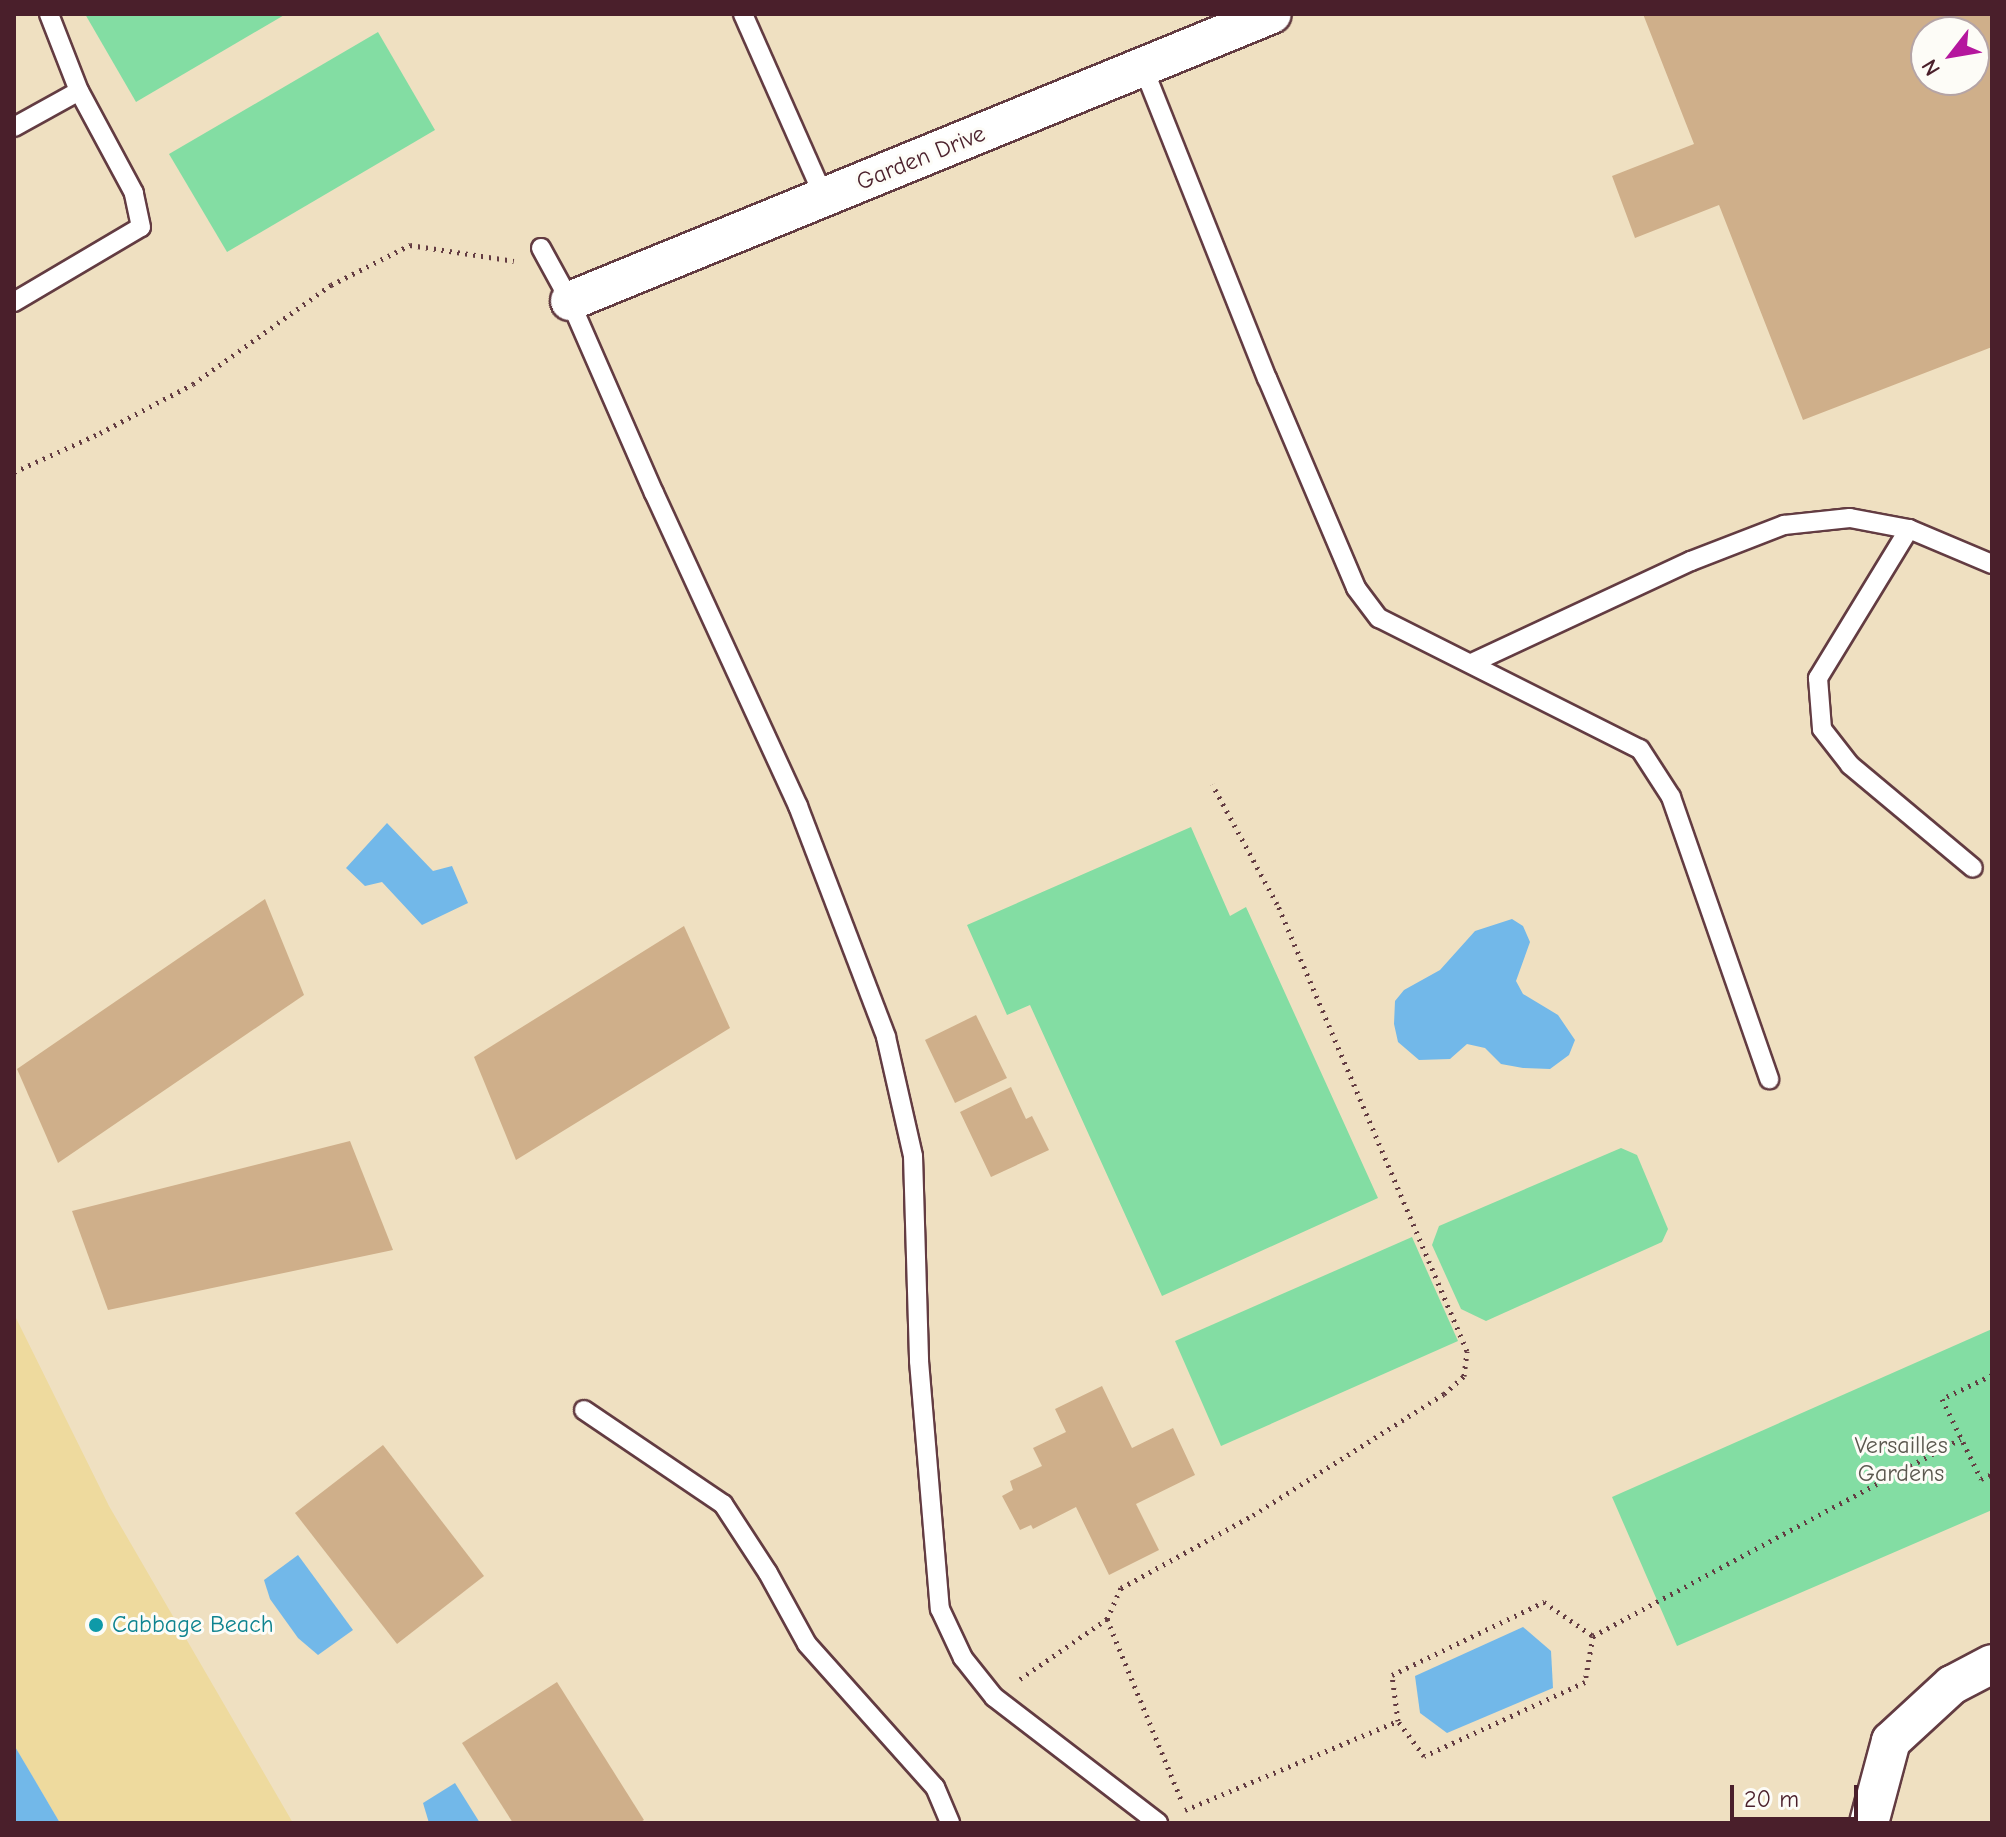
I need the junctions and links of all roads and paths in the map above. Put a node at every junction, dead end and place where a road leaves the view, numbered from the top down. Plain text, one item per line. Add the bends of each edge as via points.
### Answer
1 (49, 14) edge
2 (743, 14) edge
3 (1272, 14) edge
4 (1143, 67) junction
5 (79, 91) junction
6 (14, 127) edge
7 (824, 197) junction
8 (541, 248) dead end
9 (552, 267) junction
10 (570, 301) junction
11 (14, 302) edge
12 (14, 472) edge
13 (1909, 529) junction
14 (1992, 564) edge
15 (1472, 663) junction
16 (1212, 784) dead end
17 (1973, 868) dead end
18 (1769, 1079) dead end
19 (1992, 1375) edge
20 (584, 1410) dead end
21 (1961, 1439) junction
22 (1992, 1474) edge
23 (1107, 1619) junction
24 (1593, 1636) junction
25 (1992, 1664) edge
26 (994, 1697) junction
27 (1398, 1721) junction
28 (1185, 1810) junction
29 (1158, 1822) edge
30 (950, 1823) edge
31 (1869, 1823) edge

1 - 5 lane
2 - 7 lane
3 - 4 street, Garden Drive
4 - 7 street, Garden Drive
4 - 15 lane via 1356,588 1379,618
5 - 6 lane
5 - 11 lane via 134,193 141,227
7 - 10 street, Garden Drive
8 - 9 lane
9 - 10 lane
9 - 12 path via 410,245 331,285 193,384
10 - 26 lane via 798,806 886,1037 913,1156 919,1361 940,1609 963,1658
13 - 14 lane
13 - 15 lane via 1850,518 1784,525 1691,561
13 - 17 lane via 1818,678 1822,729 1850,765
15 - 18 lane via 1640,749 1671,797
16 - 23 path via 1289,933 1467,1351 1464,1376 1444,1394 1253,1515 1121,1588
19 - 21 path via 1942,1399
20 - 30 lane via 723,1504 807,1644 935,1787
21 - 22 path via 1981,1479
21 - 24 path
23 - 26 path
23 - 28 path
24 - 27 path via 1585,1682 1424,1756
24 - 27 path via 1544,1602 1392,1675
25 - 31 street via 1952,1685 1891,1741
26 - 29 lane
27 - 28 path
28 - 29 path

